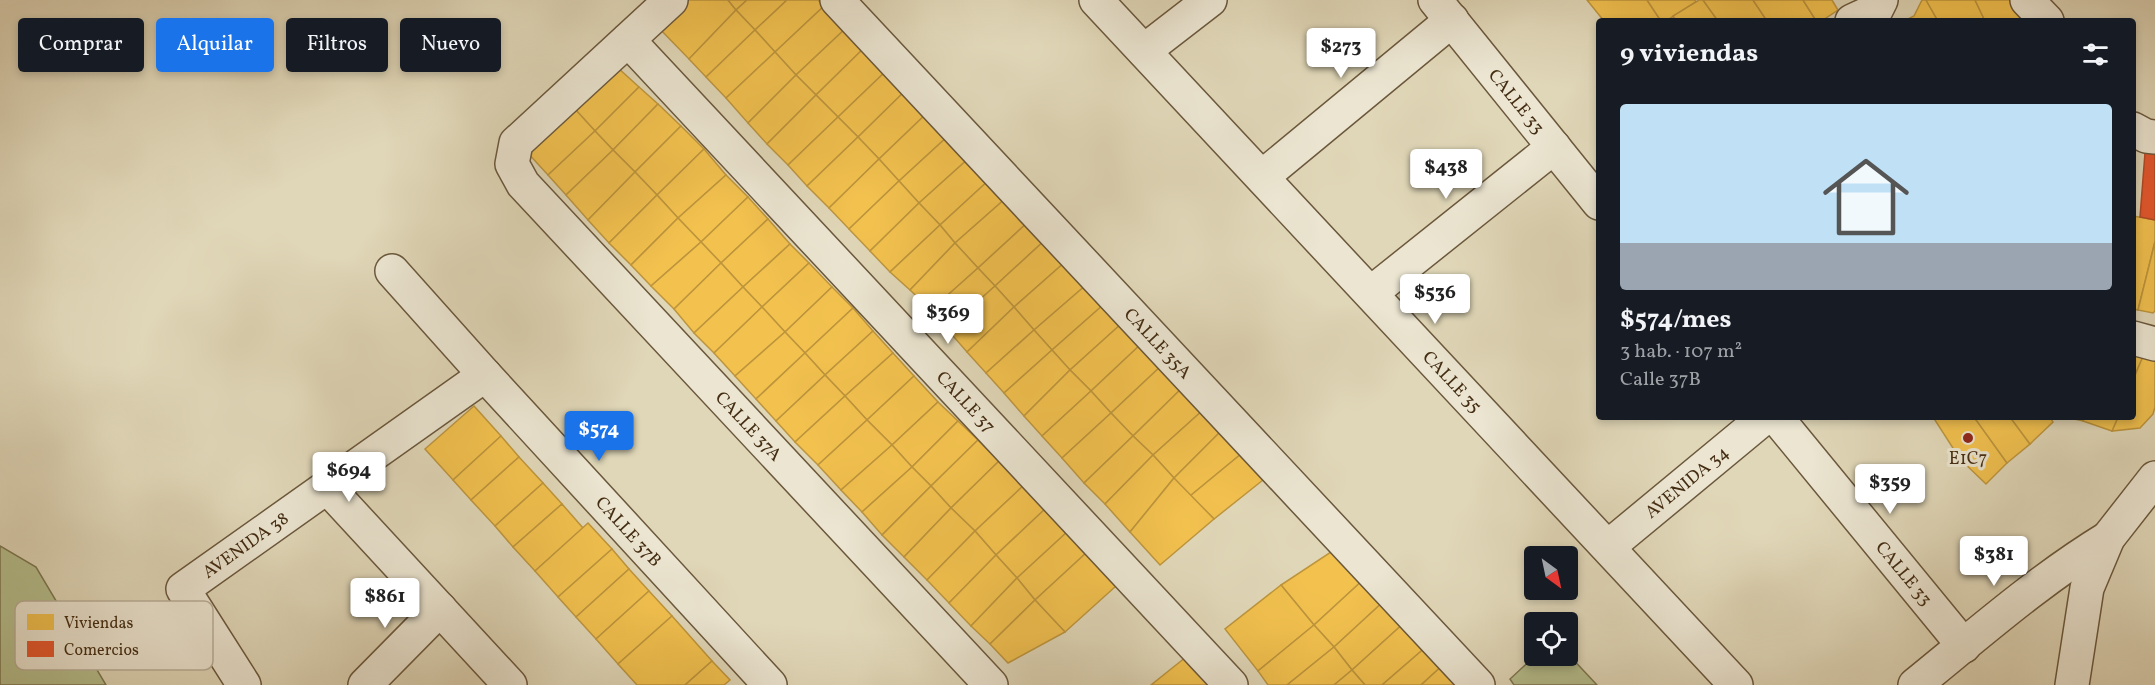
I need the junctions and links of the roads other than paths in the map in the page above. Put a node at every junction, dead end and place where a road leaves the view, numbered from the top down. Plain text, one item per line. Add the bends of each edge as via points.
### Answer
1 (671, 0) edge
2 (837, 0) edge
3 (1096, 0) edge
4 (1210, 0) edge
5 (1881, 0) edge
6 (2027, 0) edge
7 (1444, 10) edge
8 (1859, 18) edge
9 (2044, 18) edge
10 (628, 40) junction
11 (1144, 51) junction
12 (2136, 131) edge
13 (2155, 137) edge
14 (1554, 147) junction
15 (1262, 177) junction
16 (1596, 199) edge
17 (392, 271) dead end
18 (1371, 293) junction
19 (2136, 339) edge
20 (2155, 344) edge
21 (485, 375) junction
22 (1761, 420) edge
23 (1778, 420) edge
24 (2155, 478) edge
25 (327, 487) junction
26 (2108, 538) junction
27 (1608, 548) junction
28 (191, 601) edge
29 (440, 609) junction
30 (213, 636) edge
31 (1964, 646) junction
32 (244, 685) edge
33 (366, 685) edge
34 (510, 685) edge
35 (770, 685) edge
36 (991, 685) edge
37 (1231, 685) edge
38 (1478, 685) edge
39 (1736, 685) edge
40 (1915, 685) edge
41 (2072, 685) edge

1 - 10 street
2 - 38 street, CALLE 35A
3 - 11 street, CALLE 35
4 - 11 street
5 - 8 street via 1876,10
6 - 9 street
7 - 14 street, CALLE 33
7 - 15 street
10 - 36 street, CALLE 37A via 516,144 512,164 523,184
10 - 37 street, CALLE 37
11 - 15 street, CALLE 35
12 - 13 street
14 - 16 street, CALLE 33
14 - 18 street
15 - 18 street, CALLE 35
17 - 21 street, CALLE 37B
18 - 27 street, CALLE 35
19 - 20 street
21 - 25 street, AVENIDA 38
21 - 35 street, CALLE 37B
22 - 27 street, AVENIDA 34
23 - 31 street, CALLE 33
24 - 26 street
25 - 28 street, AVENIDA 38 via 183,589
25 - 29 street
26 - 31 street via 2069,561
26 - 41 street via 2087,588
27 - 39 street, CALLE 35
29 - 33 street
29 - 34 street
30 - 32 street, AVENIDA 38
31 - 40 street

